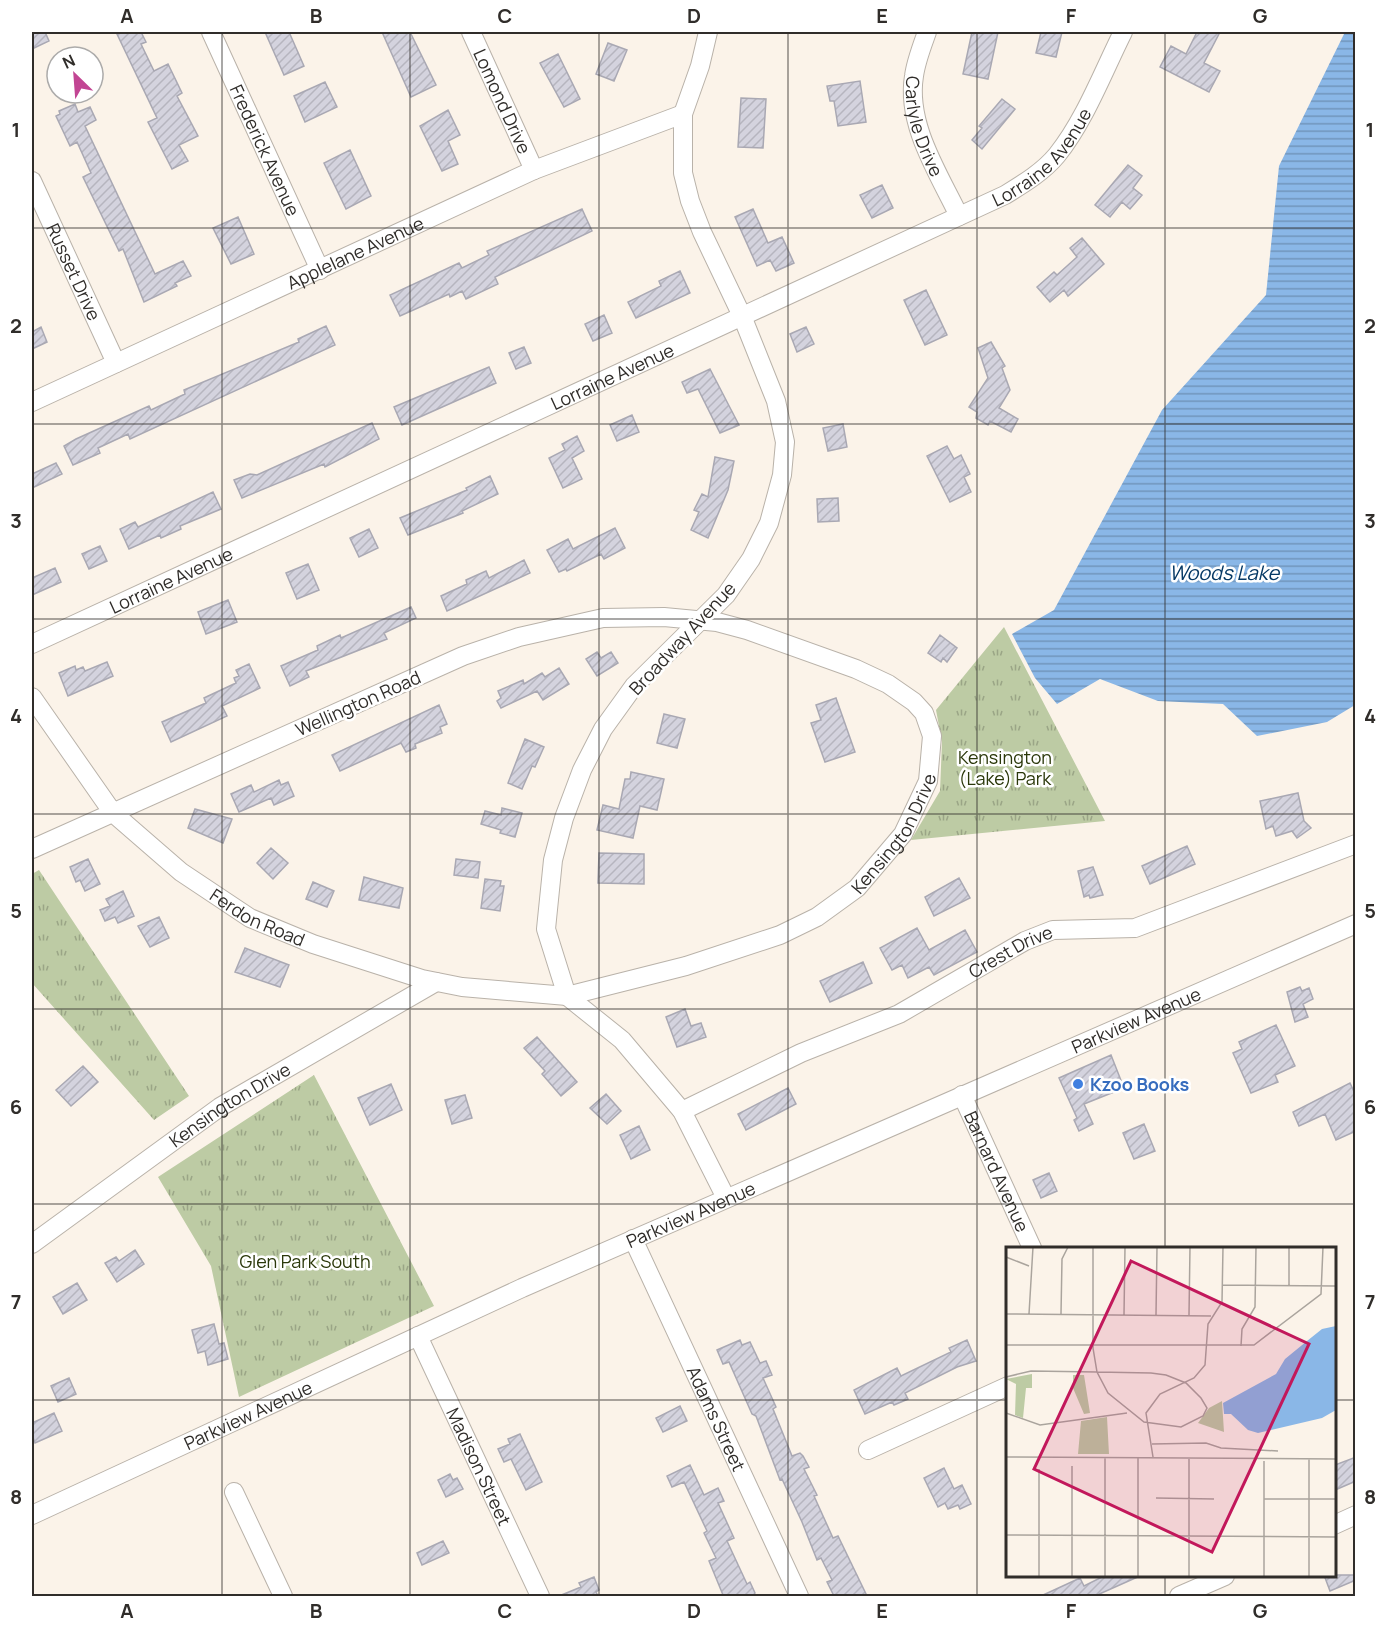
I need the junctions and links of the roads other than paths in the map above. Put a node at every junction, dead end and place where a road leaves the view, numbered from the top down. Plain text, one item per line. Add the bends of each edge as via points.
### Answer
1 (211, 32) edge
2 (471, 32) edge
3 (708, 32) edge
4 (927, 32) edge
5 (1123, 32) edge
6 (683, 114) junction
7 (534, 170) junction
8 (32, 181) edge
9 (959, 216) junction
10 (320, 270) junction
11 (742, 316) junction
12 (116, 363) junction
13 (32, 402) edge
14 (700, 620) junction
15 (32, 644) edge
16 (32, 696) edge
17 (113, 813) junction
18 (1356, 844) edge
19 (32, 849) edge
20 (1356, 924) edge
21 (436, 982) junction
22 (567, 996) junction
23 (962, 1095) junction
24 (682, 1111) junction
25 (726, 1198) junction
26 (633, 1239) junction
27 (32, 1244) edge
28 (1032, 1247) edge
29 (418, 1336) junction
30 (1006, 1387) edge
31 (868, 1450) dead end
32 (234, 1492) dead end
33 (32, 1515) edge
34 (1356, 1515) edge
35 (1336, 1525) edge
36 (1220, 1577) edge
37 (1188, 1590) edge
38 (283, 1596) edge
39 (540, 1596) edge
40 (800, 1596) edge

1 - 10 street, Frederick Avenue
2 - 7 street, Lomond Drive
3 - 6 street, Broadway Avenue
4 - 9 street, Carlyle Drive via 913,77 914,103 926,146
5 - 9 street, Lorraine Avenue via 1056,157 1005,195
6 - 7 street, Applelane Avenue
6 - 11 street, Broadway Avenue via 683,173 690,201
7 - 10 street, Applelane Avenue
8 - 12 street, Russet Drive
9 - 11 street, Lorraine Avenue
10 - 12 street, Applelane Avenue
11 - 14 street, Broadway Avenue via 777,401 784,457 769,523 751,559 726,595
11 - 15 street, Lorraine Avenue
12 - 13 street, Applelane Avenue
14 - 17 street, Wellington Road via 603,618 496,645 463,656
14 - 22 street, Broadway Avenue via 634,686 603,729 564,819 553,860 546,929
14 - 22 street, Kensington Drive via 790,644 856,669 897,690 924,713 932,736 928,780 903,834 884,859 857,888 816,917 742,950
16 - 17 street, Ferdon Road
17 - 19 street, Wellington Road
17 - 21 street, Ferdon Road via 181,872 250,918 324,948
18 - 24 street, Crest Drive via 1136,928 1053,930 1026,941 899,1014 801,1053
20 - 23 street, Parkview Avenue
21 - 22 street, Ferdon Road
21 - 27 street, Kensington Drive via 220,1107
22 - 24 street via 622,1040
23 - 25 street, Parkview Avenue
23 - 28 street, Barnard Avenue
24 - 25 street
25 - 26 street, Parkview Avenue
26 - 29 street, Parkview Avenue
26 - 40 street, Adams Street
29 - 33 street, Parkview Avenue
29 - 39 street, Madison Street
30 - 31 street
32 - 38 street
34 - 35 street
36 - 37 street

